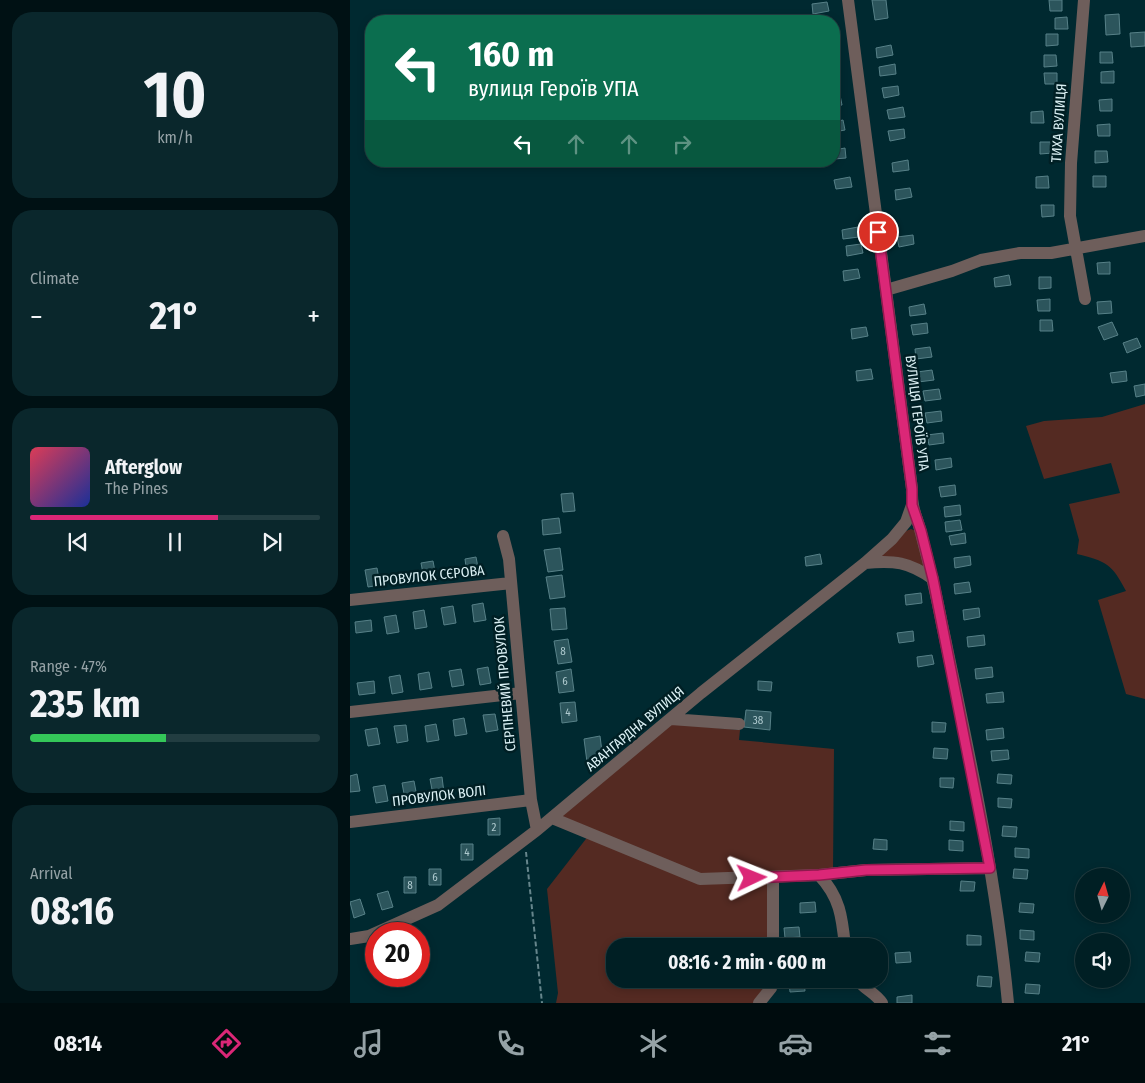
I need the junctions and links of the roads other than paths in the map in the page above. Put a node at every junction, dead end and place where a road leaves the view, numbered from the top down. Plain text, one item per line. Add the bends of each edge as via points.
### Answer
1 (848, 0) edge
2 (1084, 0) edge
3 (1145, 236) edge
4 (1077, 247) junction
5 (886, 290) junction
6 (1085, 299) dead end
7 (912, 505) junction
8 (503, 536) dead end
9 (865, 563) junction
10 (933, 579) junction
11 (511, 583) junction
12 (350, 600) edge
13 (522, 693) junction
14 (350, 712) edge
15 (670, 719) junction
16 (739, 724) dead end
17 (531, 800) junction
18 (552, 818) junction
19 (350, 822) edge
20 (537, 830) junction
21 (990, 868) junction
22 (819, 875) junction
23 (773, 877) junction
24 (773, 938) edge
25 (844, 938) edge
26 (350, 939) edge
27 (771, 988) edge
28 (863, 988) edge
29 (759, 1003) edge
30 (882, 1003) edge
31 (1008, 1003) edge

1 - 5 street, ВУЛИЦЯ ГЕРОЇВ УПА
2 - 4 street, ТИХА ВУЛИЦЯ via 1071,164 1070,216
3 - 4 street
4 - 5 street via 981,260
4 - 6 street, ТИХА ВУЛИЦЯ
5 - 7 street, ВУЛИЦЯ ГЕРОЇВ УПА
7 - 9 street, АВАНГАРДНА ВУЛИЦЯ via 906,522
7 - 10 street, ВУЛИЦЯ ГЕРОЇВ УПА
8 - 11 street, СЕРПНЕВИЙ ПРОВУЛОК
9 - 10 street via 903,563
9 - 15 street, АВАНГАРДНА ВУЛИЦЯ
10 - 21 street, ВУЛИЦЯ ГЕРОЇВ УПА
11 - 12 street, ПРОВУЛОК СЄРОВА
11 - 13 street, СЕРПНЕВИЙ ПРОВУЛОК
13 - 14 street
13 - 17 street, СЕРПНЕВИЙ ПРОВУЛОК
15 - 16 street
15 - 18 street, АВАНГАРДНА ВУЛИЦЯ
17 - 19 street, ПРОВУЛОК ВОЛІ
17 - 20 street, СЕРПНЕВИЙ ПРОВУЛОК
18 - 20 street, АВАНГАРДНА ВУЛИЦЯ
18 - 23 street via 700,879
20 - 26 street, АВАНГАРДНА ВУЛИЦЯ via 438,905 369,936
21 - 22 street via 866,870
21 - 31 street, ВУЛИЦЯ ГЕРОЇВ УПА via 1001,930
22 - 23 street
22 - 25 street via 839,905
23 - 24 street
27 - 29 street
28 - 30 street

